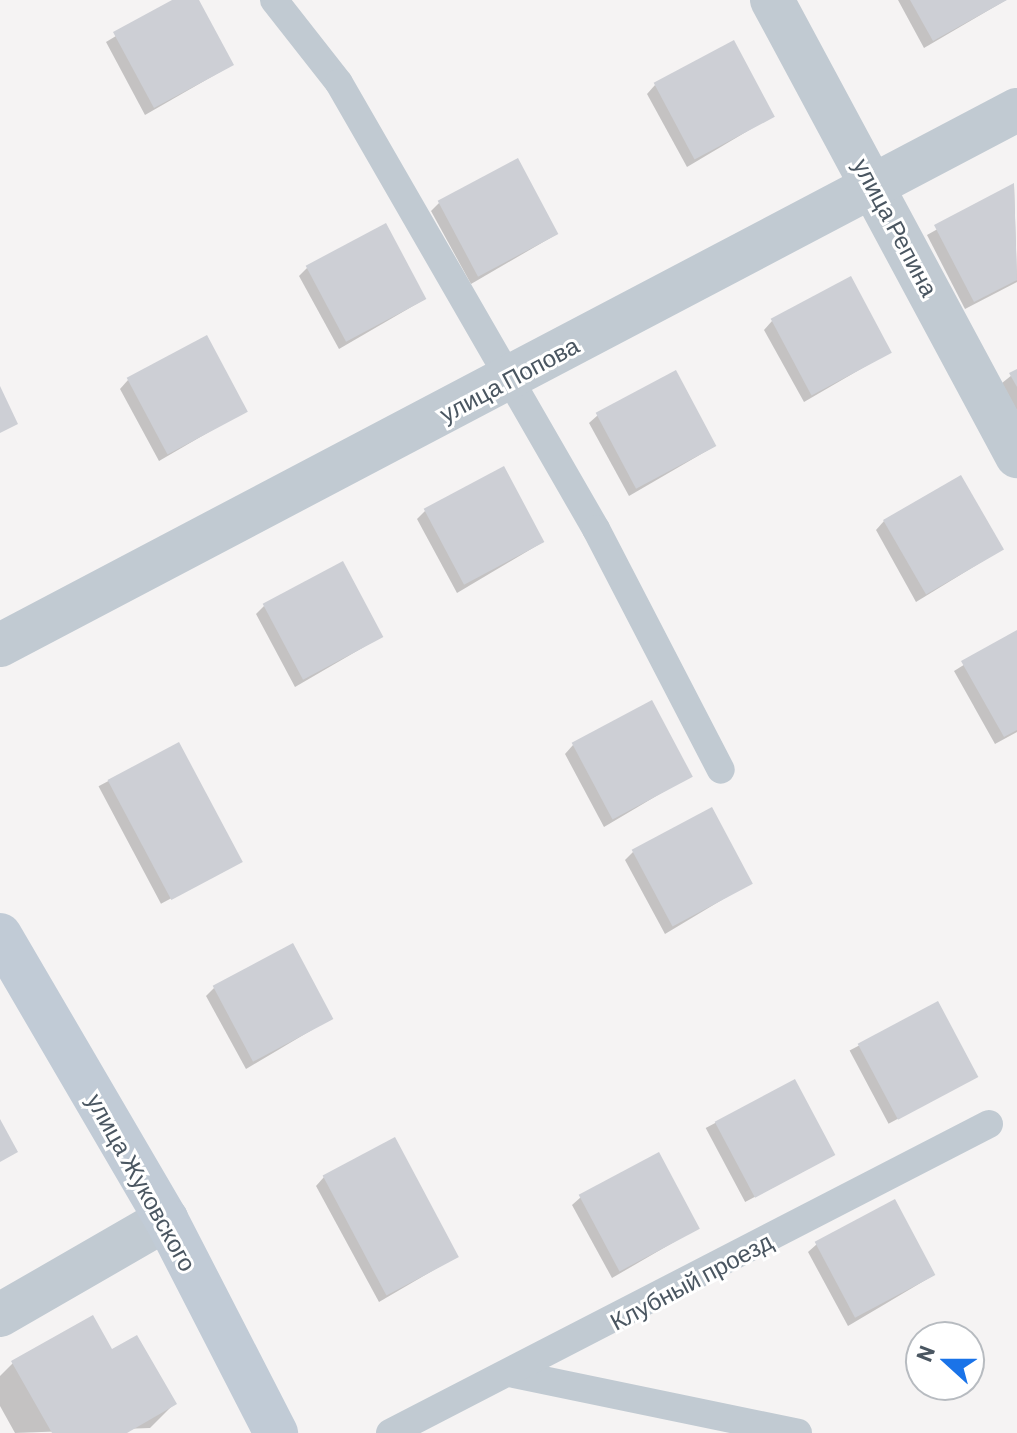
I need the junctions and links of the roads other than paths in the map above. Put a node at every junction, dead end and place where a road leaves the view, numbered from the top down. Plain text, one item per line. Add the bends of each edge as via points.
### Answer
1 (274, 0) edge
2 (772, 0) edge
3 (1017, 110) edge
4 (873, 183) junction
5 (510, 379) junction
6 (1017, 456) edge
7 (0, 645) edge
8 (721, 770) dead end
9 (0, 935) edge
10 (989, 1124) dead end
11 (166, 1219) junction
12 (0, 1315) edge
13 (514, 1374) junction
14 (276, 1433) edge
15 (390, 1433) edge
16 (798, 1433) edge

1 - 5 lane via 339,83
2 - 4 street, улица Репина
3 - 4 street, улица Попова
4 - 5 street, улица Попова
4 - 6 street, улица Репина
5 - 7 street, улица Попова
5 - 8 lane
9 - 11 street, улица Жуковского
10 - 13 lane, Клубный проезд
11 - 12 street
11 - 14 street, улица Жуковского
13 - 15 lane, Клубный проезд
13 - 16 lane

